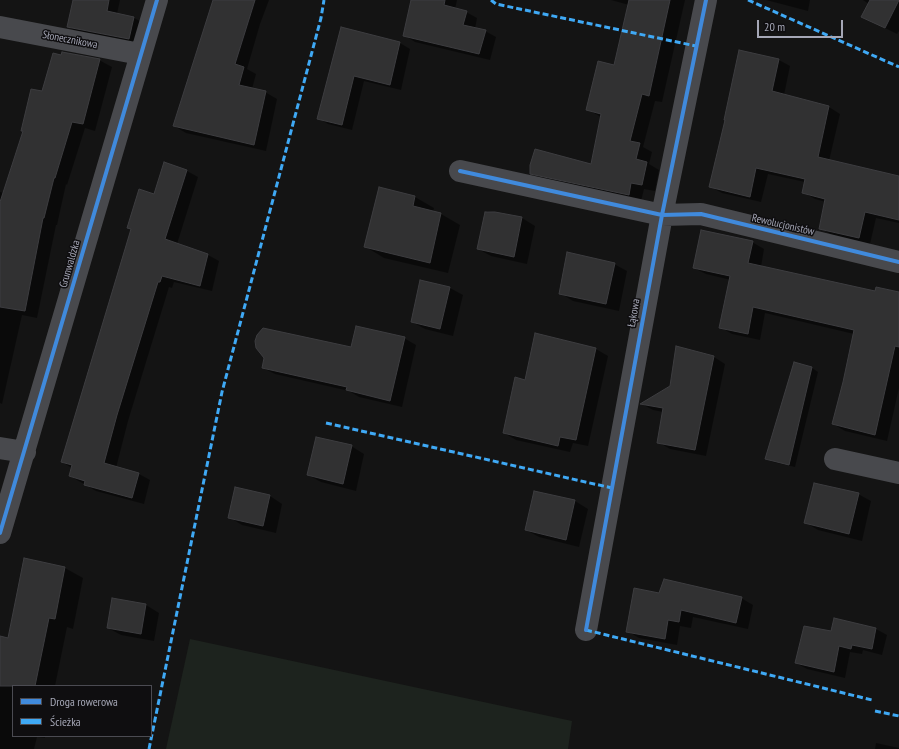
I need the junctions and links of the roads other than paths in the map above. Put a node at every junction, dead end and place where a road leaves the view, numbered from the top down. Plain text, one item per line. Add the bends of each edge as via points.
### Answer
1 (157, 0) edge
2 (706, 0) edge
3 (0, 27) edge
4 (140, 54) junction
5 (460, 171) dead end
6 (662, 215) junction
7 (899, 262) edge
8 (0, 448) edge
9 (25, 452) junction
10 (835, 459) dead end
11 (899, 473) edge
12 (0, 533) edge
13 (586, 630) dead end

1 - 4 street, Grunwaldzka
2 - 6 street, Łąkowa
3 - 4 street, Słonecznikowa
4 - 9 street, Grunwaldzka
5 - 6 street, Rewolucjonistów
6 - 7 street, Rewolucjonistów via 701,214
6 - 13 street, Łąkowa
8 - 9 street
9 - 12 street, Grunwaldzka
10 - 11 street

